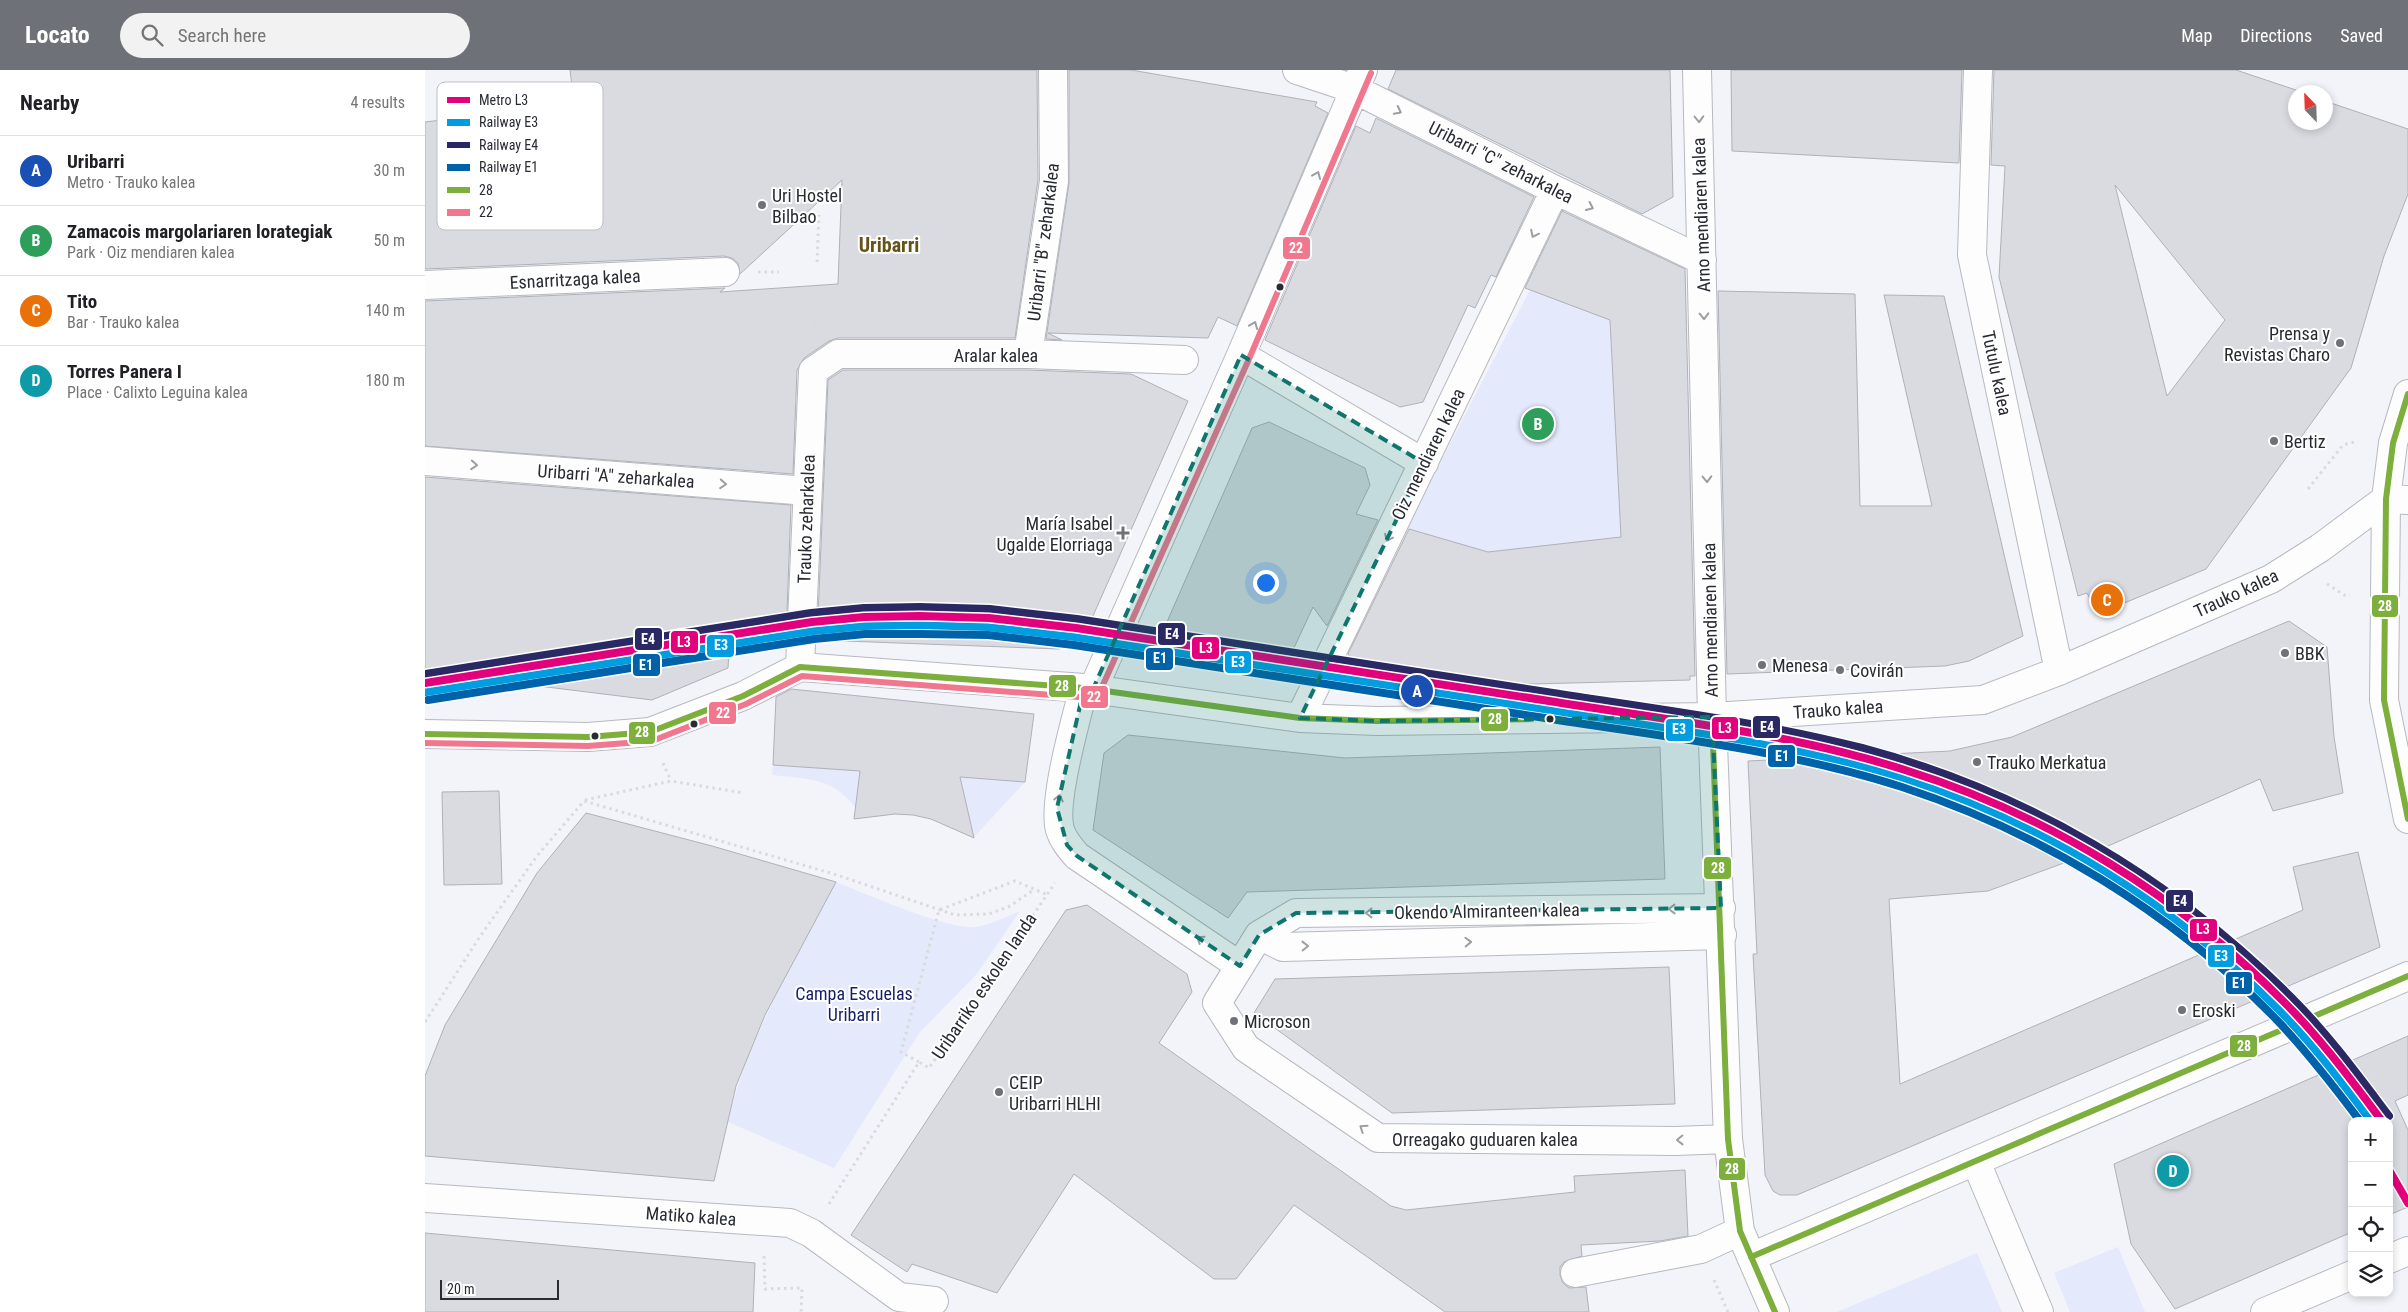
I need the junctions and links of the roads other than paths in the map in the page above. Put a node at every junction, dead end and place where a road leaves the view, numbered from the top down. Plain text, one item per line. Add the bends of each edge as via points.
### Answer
1 (1053, 70) edge
2 (1297, 70) edge
3 (1697, 70) edge
4 (1978, 70) edge
5 (1359, 79) edge
6 (1555, 190) junction
7 (1703, 260) junction
8 (725, 272) dead end
9 (425, 285) edge
10 (1028, 354) junction
11 (1241, 356) junction
12 (1184, 360) dead end
13 (813, 371) joint
14 (2408, 394) edge
15 (425, 461) edge
16 (1424, 462) junction
17 (807, 491) junction
18 (2397, 500) edge
19 (801, 667) junction
20 (2059, 672) junction
21 (1088, 689) junction
22 (1712, 717) junction
23 (1301, 718) junction
24 (425, 734) edge
25 (2408, 818) edge
26 (1721, 908) junction
27 (1259, 935) junction
28 (1722, 935) junction
29 (1240, 966) junction
30 (2408, 976) edge
31 (1728, 1139) junction
32 (1976, 1162) junction
33 (425, 1198) edge
34 (1740, 1231) junction
35 (2408, 1251) edge
36 (1751, 1257) junction
37 (2393, 1257) edge
38 (1575, 1273) dead end
39 (2348, 1277) edge
40 (933, 1301) dead end
41 (1775, 1312) edge
42 (2039, 1312) edge
43 (2265, 1312) edge

1 - 10 street, Uribarri "B" zeharkalea via 1054,181
2 - 5 street, Uribarri "C" zeharkalea
3 -> 7 street, Arno mendiaren kalea
4 - 20 street, Tutulu kalea via 1972,255
5 -> 6 street, Uribarri "C" zeharkalea
11 -> 5 street
6 -> 7 street, Uribarri "C" zeharkalea
6 -> 16 street, Oiz mendiaren kalea
7 -> 22 street, Arno mendiaren kalea
8 - 9 street, Esnarritzaga kalea
10 - 12 street, Aralar kalea
10 - 13 street, Aralar kalea via 838,354
11 - 16 street
11 - 21 street
13 - 17 street, Trauko zeharkalea
14 - 18 street via 2393,443
15 -> 17 street, Uribarri "A" zeharkalea
16 -> 23 street, Oiz mendiaren kalea
17 - 19 street, Trauko zeharkalea
18 - 20 street, Trauko kalea via 2271,580
18 - 25 street via 2384,700
19 - 21 street, Trauko kalea
19 - 24 street via 743,696 650,732 588,737
20 - 22 street, Trauko kalea via 1983,700
21 - 23 street, Trauko kalea
29 -> 21 street via 1077,856 1067,845 1060,829 1057,808
22 - 23 street, Trauko kalea via 1377,721
22 - 26 street, Arno mendiaren kalea
26 -> 27 street, Okendo Almiranteen kalea via 1296,913
26 - 28 street, Arno mendiaren kalea
27 -> 28 street, Okendo Almiranteen kalea via 1283,947
27 - 29 street, Okendo Almiranteen kalea
28 - 31 street, Arno mendiaren kalea
31 -> 29 street, Orreagako guduaren kalea via 1378,1138 1246,1048 1217,1003
30 - 32 street
31 - 34 street, Arno mendiaren kalea
32 - 36 street
32 - 42 street
33 - 40 street, Matiko kalea via 790,1223 811,1233 899,1296
34 - 36 street, Arno mendiaren kalea
34 - 38 street via 1701,1249
35 - 37 street
36 - 41 street, Arno mendiaren kalea
39 - 43 street

